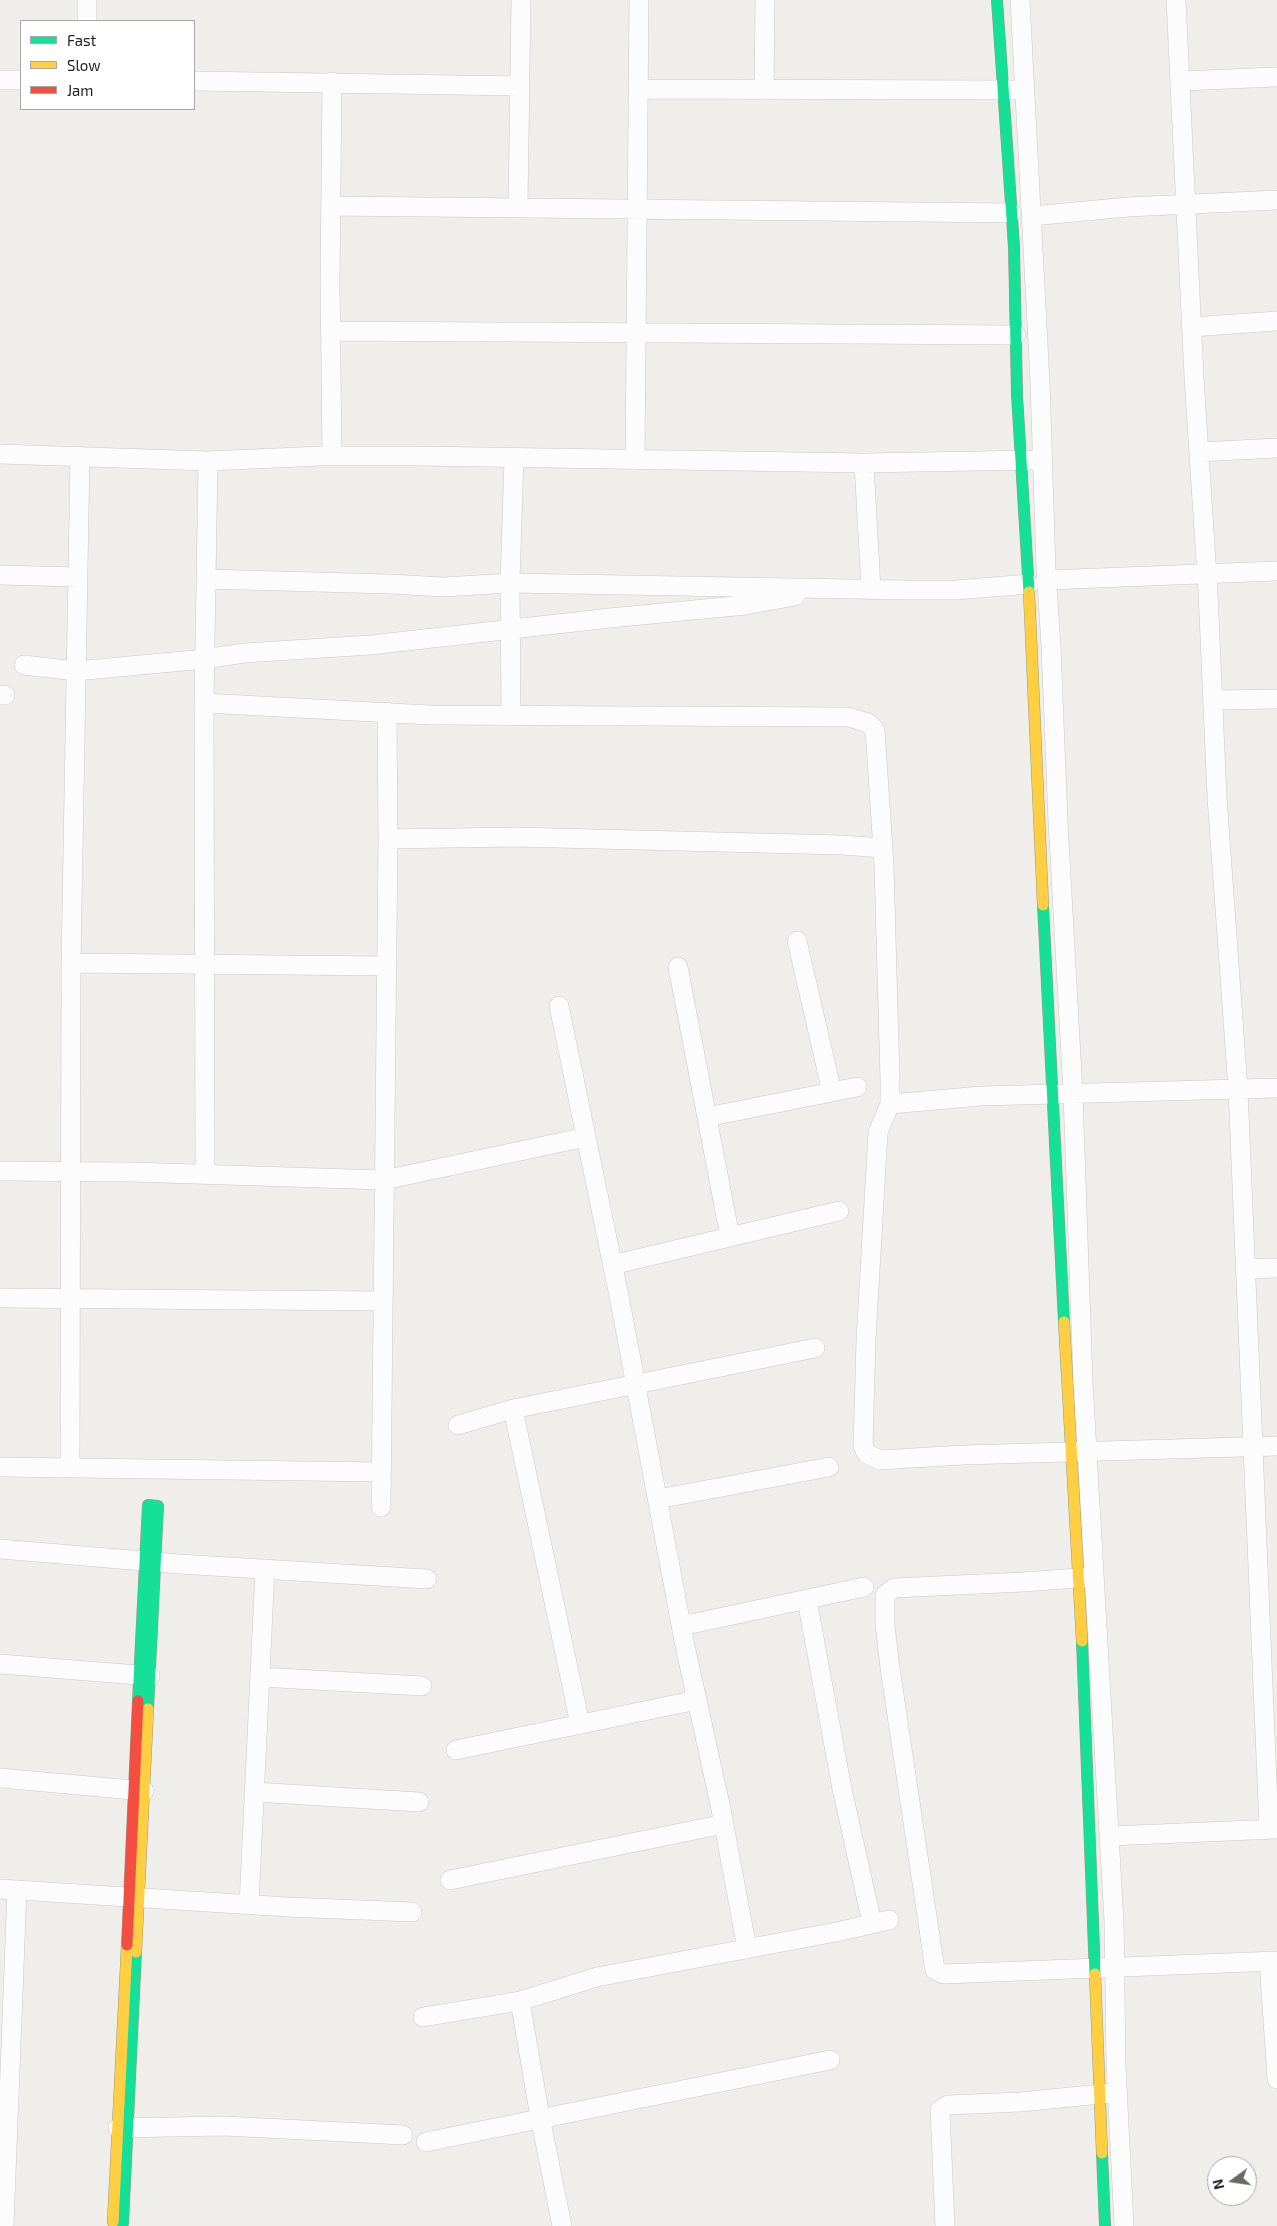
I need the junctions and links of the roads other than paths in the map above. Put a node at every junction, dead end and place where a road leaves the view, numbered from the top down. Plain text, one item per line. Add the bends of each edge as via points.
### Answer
1 (87, 0) edge
2 (521, 0) edge
3 (639, 0) edge
4 (765, 0) edge
5 (997, 0) edge
6 (1020, 0) edge
7 (1176, 0) edge
8 (87, 20) edge
9 (1277, 77) edge
10 (0, 80) edge
11 (20, 80) edge
12 (195, 81) edge
13 (1181, 81) junction
14 (332, 82) junction
15 (520, 86) junction
16 (638, 90) junction
17 (764, 90) junction
18 (1004, 90) junction
19 (1026, 90) junction
20 (1277, 200) edge
21 (1186, 204) junction
22 (331, 206) junction
23 (518, 208) junction
24 (637, 209) junction
25 (1011, 212) junction
26 (1032, 216) junction
27 (1277, 321) edge
28 (1192, 327) junction
29 (331, 331) junction
30 (636, 334) junction
31 (1016, 335) junction
32 (1277, 448) edge
33 (1199, 452) junction
34 (0, 454) edge
35 (80, 456) junction
36 (332, 456) junction
37 (514, 458) junction
38 (634, 460) junction
39 (1022, 460) junction
40 (1042, 460) junction
41 (208, 461) junction
42 (864, 463) junction
43 (1277, 571) edge
44 (1207, 574) junction
45 (0, 576) edge
46 (78, 576) junction
47 (206, 579) junction
48 (1038, 582) junction
49 (510, 584) junction
50 (838, 589) junction
51 (871, 590) junction
52 (510, 629) junction
53 (205, 659) junction
54 (24, 664) dead end
55 (76, 671) junction
56 (1277, 699) edge
57 (1213, 700) junction
58 (204, 703) junction
59 (387, 712) junction
60 (511, 715) junction
61 (388, 839) junction
62 (882, 848) junction
63 (796, 941) dead end
64 (71, 963) junction
65 (204, 964) junction
66 (387, 966) junction
67 (678, 967) dead end
68 (559, 1006) dead end
69 (857, 1087) dead end
70 (1277, 1088) edge
71 (1238, 1089) junction
72 (832, 1092) junction
73 (1073, 1093) junction
74 (1052, 1094) junction
75 (890, 1104) junction
76 (707, 1117) junction
77 (586, 1137) junction
78 (0, 1171) edge
79 (70, 1172) junction
80 (205, 1174) junction
81 (384, 1180) junction
82 (838, 1211) dead end
83 (730, 1237) junction
84 (612, 1265) junction
85 (1277, 1268) edge
86 (1245, 1270) junction
87 (0, 1298) edge
88 (70, 1299) junction
89 (383, 1301) junction
90 (815, 1348) dead end
91 (636, 1386) junction
92 (513, 1409) junction
93 (458, 1424) dead end
94 (1277, 1446) edge
95 (1253, 1447) junction
96 (1079, 1451) junction
97 (0, 1467) edge
98 (70, 1468) junction
99 (829, 1468) dead end
100 (381, 1472) junction
101 (658, 1499) junction
102 (380, 1507) dead end
103 (0, 1549) edge
104 (150, 1561) junction
105 (265, 1569) junction
106 (1087, 1577) junction
107 (427, 1579) dead end
108 (864, 1586) dead end
109 (807, 1600) junction
110 (681, 1626) junction
111 (0, 1664) edge
112 (145, 1676) junction
113 (260, 1677) junction
114 (422, 1686) dead end
115 (697, 1700) junction
116 (580, 1724) junction
117 (456, 1750) dead end
118 (0, 1778) edge
119 (139, 1790) junction
120 (254, 1792) junction
121 (419, 1802) dead end
122 (724, 1824) junction
123 (1273, 1829) edge
124 (1109, 1836) junction
125 (450, 1880) dead end
126 (8, 1890) edge
127 (134, 1897) junction
128 (249, 1905) junction
129 (412, 1912) dead end
130 (747, 1949) junction
131 (1273, 1961) edge
132 (1114, 1967) junction
133 (1094, 1968) junction
134 (520, 2001) junction
135 (6, 2003) edge
136 (424, 2017) dead end
137 (830, 2060) dead end
138 (1277, 2079) edge
139 (1109, 2093) junction
140 (540, 2117) junction
141 (4, 2119) edge
142 (123, 2128) junction
143 (403, 2135) dead end
144 (426, 2142) dead end
145 (117, 2224) edge
146 (4, 2226) edge
147 (562, 2226) edge
148 (944, 2226) edge
149 (1105, 2226) edge
150 (1124, 2226) edge

1 - 8 street
2 - 15 street
3 - 16 street
4 - 17 street
5 - 18 street
6 - 19 street
7 - 13 street
9 - 13 street
10 - 11 street
12 - 14 street
13 - 21 street
14 - 15 street
14 - 22 street
15 - 23 street
16 - 17 street
16 - 24 street
17 - 18 street
18 - 19 street
18 - 25 street
19 - 26 street
20 - 21 street
21 - 26 street
21 - 28 street
22 - 23 street
22 - 29 street
23 - 24 street
24 - 25 street
24 - 30 street
25 - 31 street
26 - 40 street
27 - 28 street
28 - 33 street
29 - 30 street
29 - 36 street
30 - 31 street
30 - 38 street
31 - 39 street
32 - 33 street
33 - 44 street
34 - 35 street
35 - 41 street
35 - 46 street
36 - 37 street
36 - 41 street
37 - 38 street
37 - 49 street
38 - 42 street
39 - 40 street
39 - 42 street
39 - 48 street
40 - 48 street
41 - 47 street
42 - 51 street
43 - 44 street
44 - 48 street
44 - 57 street
45 - 46 street
46 - 55 street
47 - 49 street via 444,587
47 - 53 street
48 - 51 street via 956,590
48 - 73 street
48 - 74 street via 1047,1018
49 - 50 street
49 - 52 street
50 - 51 street
50 - 52 street via 746,605
52 - 53 street
52 - 60 street
53 - 55 street
53 - 58 street
54 - 55 street
55 - 64 street
56 - 57 street
57 - 71 street
58 - 59 street
58 - 65 street
59 - 60 street
59 - 61 street
60 - 62 street via 849,717 868,723 875,730
61 - 62 street via 515,837
61 - 66 street
62 - 75 street via 887,927
63 - 72 street
64 - 65 street
64 - 79 street
65 - 66 street
65 - 80 street
66 - 81 street
67 - 76 street
68 - 77 street
69 - 72 street
70 - 71 street
71 - 73 street
71 - 86 street
72 - 76 street
73 - 74 street
73 - 96 street
74 - 75 street
74 - 96 street
75 - 96 street via 878,1132 866,1340 863,1446 867,1454 880,1460
76 - 83 street
77 - 81 street
77 - 84 street
78 - 79 street
79 - 80 street
79 - 88 street
80 - 81 street
81 - 89 street
82 - 83 street
83 - 84 street
84 - 91 street
85 - 86 street
86 - 95 street
87 - 88 street
88 - 89 street
88 - 98 street
89 - 100 street
90 - 91 street
91 - 92 street
91 - 101 street
92 - 93 street
92 - 116 street
94 - 95 street
95 - 96 street
95 - 123 street
96 - 106 street
97 - 98 street
98 - 100 street
99 - 101 street
100 - 102 street
101 - 110 street
103 - 104 street
104 - 105 street
104 - 112 street
105 - 107 street
105 - 113 street
106 - 124 street
106 - 133 street via 1086,1710
106 - 133 street via 894,1588 885,1595 885,1626 935,1970 944,1974
108 - 109 street
109 - 110 street
109 - 130 street via 842,1789 880,1921
110 - 115 street
111 - 112 street
112 - 119 street
113 - 114 street
113 - 120 street
115 - 116 street
115 - 122 street
116 - 117 street
118 - 119 street
119 - 127 street
120 - 121 street
120 - 128 street
122 - 125 street
122 - 130 street
123 - 124 street
124 - 132 street
126 - 127 street
126 - 135 street
127 - 128 street
127 - 142 street
128 - 129 street
130 - 134 street via 597,1977
131 - 132 street
131 - 138 street
132 - 133 street
132 - 139 street
133 - 139 street
134 - 136 street
134 - 140 street
135 - 141 street
137 - 140 street
139 - 148 street via 948,2105 940,2110
139 - 149 street
139 - 150 street
140 - 144 street
140 - 147 street
141 - 146 street
142 - 143 street via 224,2126
142 - 145 street

